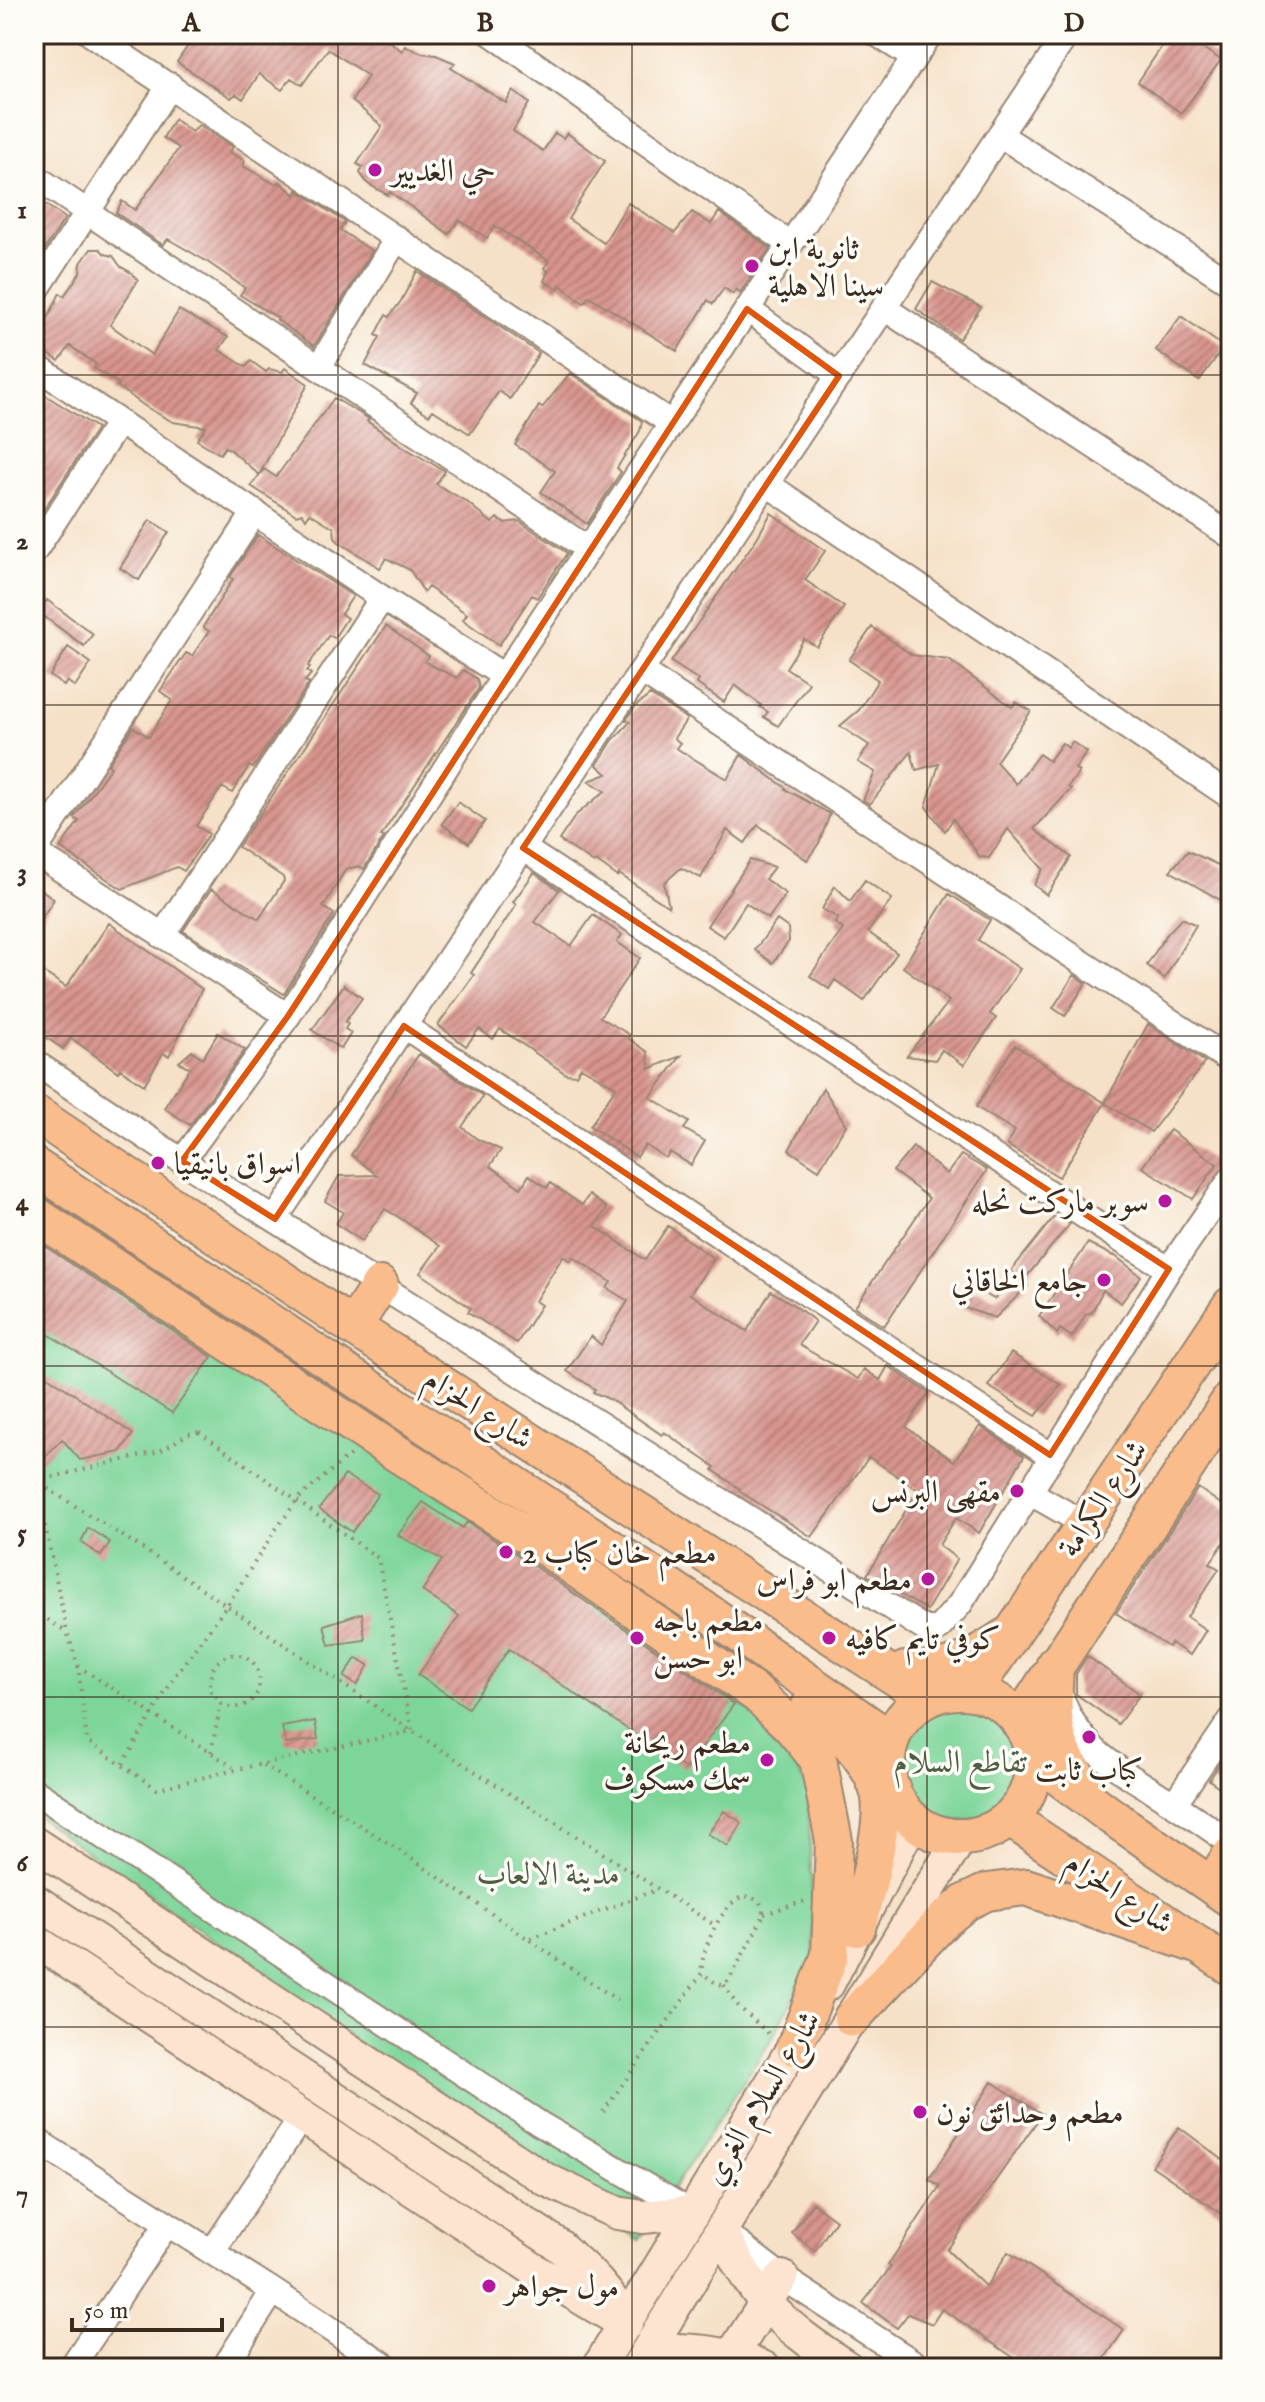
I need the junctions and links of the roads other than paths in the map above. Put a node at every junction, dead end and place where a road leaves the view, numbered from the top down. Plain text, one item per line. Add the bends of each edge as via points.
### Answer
1 (91, 34) edge
2 (492, 34) edge
3 (877, 34) edge
4 (930, 34) edge
5 (1067, 34) edge
6 (914, 58) junction
7 (170, 85) junction
8 (1000, 135) junction
9 (34, 176) edge
10 (88, 211) junction
11 (397, 238) junction
12 (790, 244) junction
13 (1231, 283) edge
14 (34, 294) edge
15 (884, 308) junction
16 (747, 309) junction
17 (34, 365) edge
18 (319, 367) junction
19 (839, 376) junction
20 (119, 422) junction
21 (671, 423) junction
22 (767, 484) junction
23 (255, 512) junction
24 (1231, 536) edge
25 (588, 549) junction
26 (34, 552) edge
27 (382, 598) junction
28 (641, 671) junction
29 (504, 676) junction
30 (1231, 797) edge
31 (523, 848) junction
32 (162, 936) junction
33 (288, 1016) junction
34 (404, 1026) junction
35 (1231, 1061) edge
36 (34, 1062) edge
37 (39, 1148) edge
38 (182, 1161) junction
39 (1231, 1179) edge
40 (34, 1214) edge
41 (275, 1219) junction
42 (1169, 1269) junction
43 (380, 1285) junction
44 (1231, 1305) edge
45 (353, 1327) junction
46 (380, 1397) junction
47 (1231, 1399) edge
48 (390, 1449) junction
49 (1050, 1455) junction
50 (1029, 1492) junction
51 (1085, 1524) junction
52 (709, 1613) junction
53 (1013, 1632) junction
54 (884, 1670) junction
55 (1055, 1671) junction
56 (973, 1692) junction
57 (928, 1698) junction
58 (1231, 1720) edge
59 (1019, 1722) junction
60 (891, 1740) junction
61 (1032, 1757) junction
62 (34, 1791) edge
63 (1174, 1804) junction
64 (1111, 1816) junction
65 (1009, 1818) junction
66 (913, 1820) junction
67 (961, 1837) junction
68 (34, 1843) edge
69 (1231, 1843) edge
70 (1231, 1855) edge
71 (1221, 1892) edge
72 (34, 1900) edge
73 (857, 1928) junction
74 (34, 1940) edge
75 (1200, 1946) junction
76 (1231, 1967) edge
77 (852, 2018) junction
78 (794, 2049) junction
79 (301, 2118) junction
80 (486, 2139) junction
81 (35, 2140) edge
82 (460, 2179) junction
83 (691, 2212) junction
84 (167, 2224) junction
85 (722, 2231) junction
86 (212, 2252) junction
87 (774, 2290) junction
88 (273, 2291) junction
89 (626, 2324) junction
90 (643, 2359) edge
91 (728, 2362) edge
92 (71, 2368) edge
93 (224, 2368) edge
94 (389, 2368) edge
95 (598, 2368) edge
96 (701, 2368) edge
97 (764, 2368) edge
98 (848, 2368) edge
99 (922, 2368) edge

1 - 7 street
2 - 12 street
3 - 6 street
4 - 6 street
5 - 8 street
6 - 12 street
7 - 10 street
7 - 11 street
8 - 13 street
8 - 15 street
9 - 10 street
10 - 14 street
10 - 18 street
11 - 18 street
11 - 21 street
12 - 16 street
15 - 19 street
15 - 24 street
16 - 19 street
16 - 21 street
17 - 20 street
18 - 25 street
19 - 22 street
20 - 23 street
20 - 26 street
21 - 25 street
22 - 28 street
22 - 30 street
23 - 27 street
23 - 32 street via 34,852
25 - 29 street
27 - 29 street
27 - 32 street
28 - 31 street
28 - 35 street
29 - 33 street
31 - 34 street
31 - 42 street
32 - 33 street
33 - 38 street
34 - 41 street
34 - 49 street
36 - 38 street
37 - 45 main road, شارع الحزام
37 - 46 main road, شارع الحزام
38 - 41 street
39 - 42 street
40 - 48 main road
41 - 43 street
42 - 49 street
43 - 45 main road
43 - 50 street via 925,1629 938,1629 949,1620
44 - 51 main road, شارع الكرامة
45 - 54 main road, شارع الحزام
46 - 48 main road
46 - 52 main road, شارع الحزام
47 - 55 main road, شارع الكرامة
48 - 78 main road via 539,1543 758,1695 818,1759 834,1841 830,1955
49 - 50 street
50 - 51 street
51 - 53 main road, شارع الكرامة
52 - 60 main road, شارع الحزام
52 - 73 main road via 841,1735 867,1766 879,1795 879,1826
53 - 54 main road via 951,1667
53 - 56 main road, شارع الكرامة
54 - 57 main road, شارع الحزام
55 - 59 main road, شارع الكرامة
55 - 63 street via 1067,1713 1083,1740 1116,1769
55 - 64 main road via 1053,1706 1061,1753
56 - 57 main road via 950,1691
56 - 59 main road via 999,1703
57 - 60 main road via 905,1715
58 - 63 street
59 - 61 main road
60 - 66 main road via 890,1783
61 - 64 main road, شارع الحزام
61 - 65 main road via 1028,1790
62 - 83 street via 540,2124
63 - 69 street
64 - 71 main road, شارع الحزام
65 - 67 main road via 995,1828
65 - 75 main road, شارع الحزام
66 - 67 main road via 935,1833
66 - 73 street, شارع السلام الغري
67 - 77 street, شارع السلام الغري
68 - 80 street
70 - 71 main road
72 - 82 street
73 - 78 street, شارع السلام الغري
74 - 79 street
75 - 76 main road, شارع الحزام
75 - 77 main road via 1026,1887 987,1892 944,1920
77 - 85 street, شارع السلام الغري
78 - 83 street, شارع السلام الغري
79 - 86 street
79 - 89 street
80 - 82 street via 486,2169
80 - 83 street via 545,2179 617,2213 643,2217
81 - 84 street
82 - 89 street via 557,2244 601,2284
83 - 89 street, شارع السلام الغري
84 - 86 street
84 - 92 street
85 - 87 street via 748,2281
85 - 90 street, شارع السلام الغري
86 - 88 street
87 - 91 street
87 - 98 street via 798,2335
87 - 99 street
88 - 93 street
88 - 94 street
89 - 95 street, شارع السلام الغري
90 - 91 street via 711,2351
90 - 96 street
91 - 97 street

